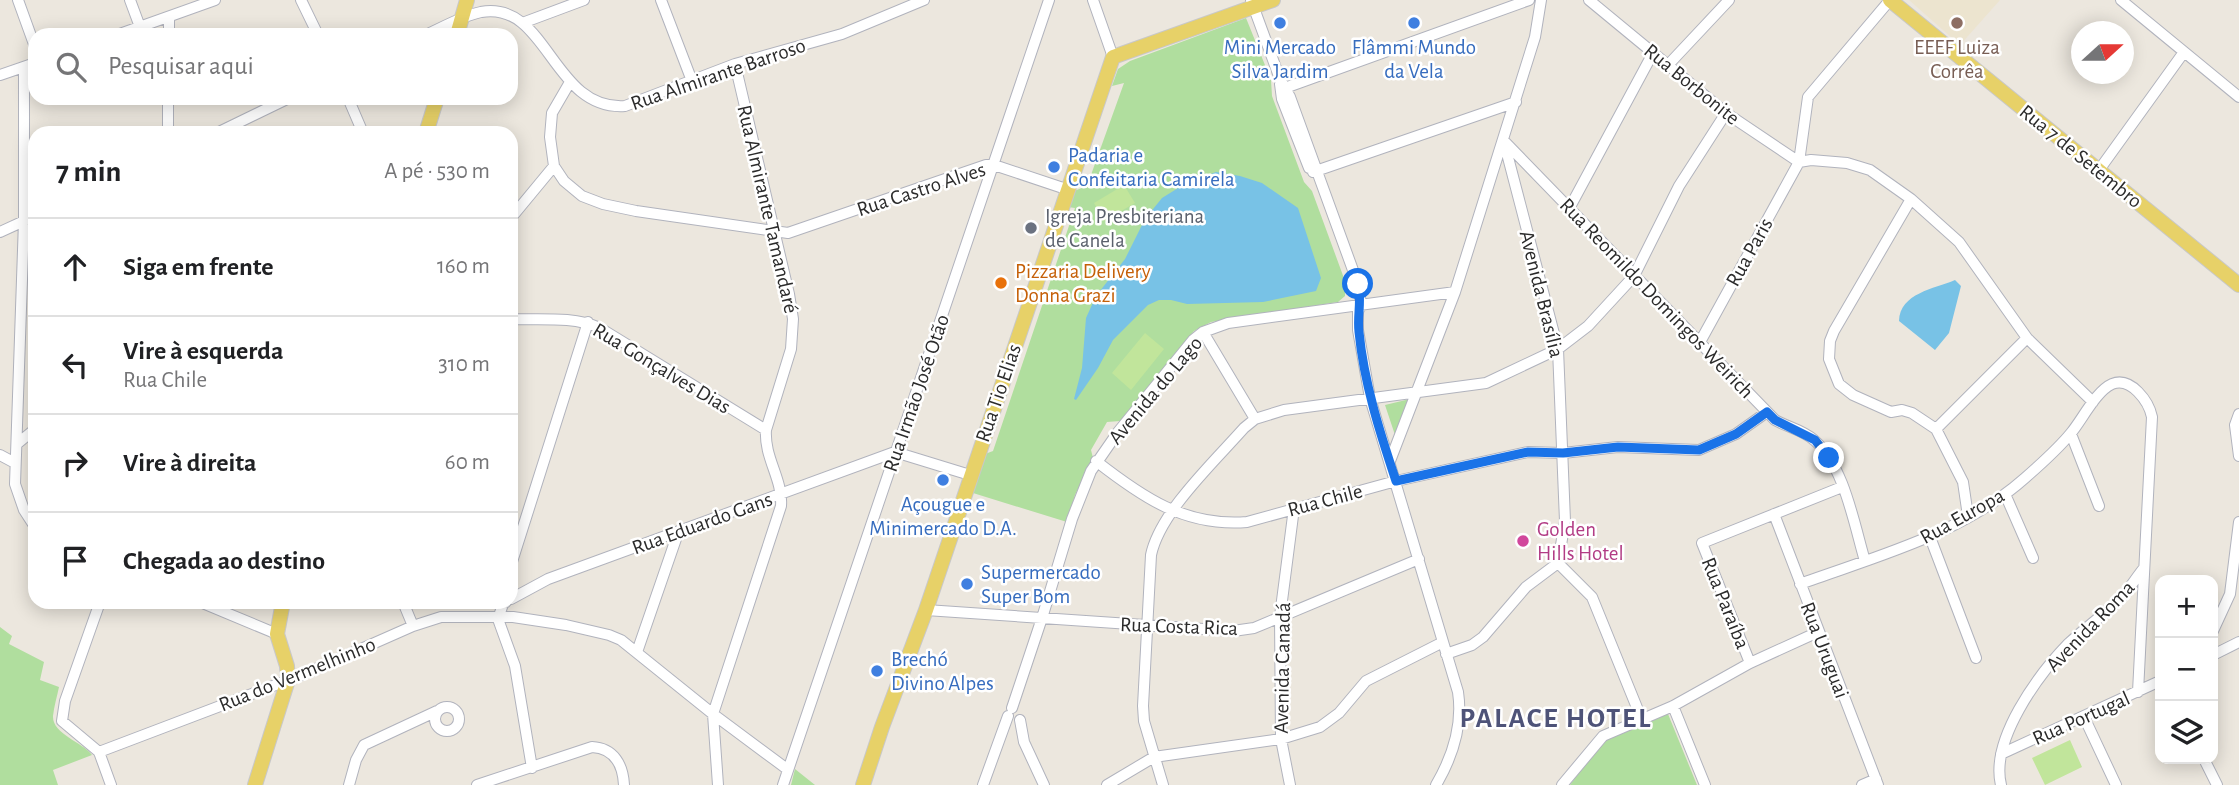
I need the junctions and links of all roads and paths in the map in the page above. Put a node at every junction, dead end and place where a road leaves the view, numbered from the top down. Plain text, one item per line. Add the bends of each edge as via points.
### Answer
1 (18, 0) edge
2 (130, 0) edge
3 (215, 0) edge
4 (301, 0) edge
5 (467, 0) edge
6 (584, 0) edge
7 (661, 0) edge
8 (924, 0) edge
9 (1049, 0) edge
10 (1093, 0) edge
11 (1273, 0) edge
12 (1529, 0) edge
13 (1541, 0) edge
14 (1589, 0) edge
15 (1729, 0) edge
16 (1890, 0) edge
17 (2121, 0) edge
18 (1253, 4) edge
19 (169, 17) junction
20 (461, 19) junction
21 (525, 22) junction
22 (140, 27) junction
23 (28, 28) edge
24 (137, 28) edge
25 (169, 28) edge
26 (315, 28) edge
27 (441, 28) edge
28 (459, 28) edge
29 (2184, 52) junction
30 (1653, 53) junction
31 (1113, 57) junction
32 (735, 64) junction
33 (1668, 65) junction
34 (28, 66) edge
35 (0, 75) edge
36 (692, 81) junction
37 (570, 82) junction
38 (1282, 85) junction
39 (2239, 97) edge
40 (1516, 102) junction
41 (30, 105) edge
42 (168, 105) edge
43 (275, 105) edge
44 (351, 105) edge
45 (435, 105) edge
46 (1726, 113) junction
47 (30, 126) edge
48 (168, 126) edge
49 (231, 126) edge
50 (360, 126) edge
51 (428, 126) edge
52 (1503, 139) junction
53 (1799, 162) junction
54 (994, 165) junction
55 (554, 166) junction
56 (2099, 170) junction
57 (1314, 172) junction
58 (1069, 190) junction
59 (1911, 199) junction
60 (1570, 207) junction
61 (518, 210) edge
62 (28, 218) edge
63 (0, 232) edge
64 (773, 232) junction
65 (28, 237) edge
66 (1634, 276) junction
67 (2239, 285) edge
68 (1455, 292) junction
69 (1358, 307) junction
70 (518, 319) edge
71 (588, 322) junction
72 (1203, 332) junction
73 (2027, 338) junction
74 (1700, 342) junction
75 (1558, 349) junction
76 (1416, 391) junction
77 (1370, 398) junction
78 (2093, 402) junction
79 (1767, 412) junction
80 (2239, 414) edge
81 (1255, 419) junction
82 (1936, 429) junction
83 (766, 430) junction
84 (2071, 433) junction
85 (28, 435) edge
86 (17, 444) junction
87 (895, 452) junction
88 (1563, 453) junction
89 (0, 455) edge
90 (2239, 456) edge
91 (1096, 461) junction
92 (1390, 461) junction
93 (15, 463) junction
94 (970, 475) junction
95 (1396, 481) junction
96 (1842, 487) junction
97 (782, 494) junction
98 (2005, 494) junction
99 (2099, 506) dead end
100 (1294, 508) junction
101 (1173, 511) junction
102 (1774, 514) junction
103 (28, 515) edge
104 (1968, 516) junction
105 (2239, 522) edge
106 (678, 533) junction
107 (1930, 537) junction
108 (518, 543) edge
109 (2033, 558) dead end
110 (1419, 559) junction
111 (1865, 561) junction
112 (1558, 563) junction
113 (2144, 568) junction
114 (1800, 584) junction
115 (518, 595) edge
116 (98, 609) edge
117 (217, 609) edge
118 (282, 609) edge
119 (406, 609) edge
120 (503, 609) edge
121 (926, 610) junction
122 (1280, 616) junction
123 (1042, 618) junction
124 (498, 619) junction
125 (2218, 622) edge
126 (413, 626) junction
127 (1147, 626) junction
128 (1818, 632) junction
129 (277, 634) junction
130 (1443, 642) junction
131 (2239, 642) edge
132 (2218, 651) edge
133 (637, 652) junction
134 (1447, 654) junction
135 (1976, 658) dead end
136 (1750, 663) junction
137 (288, 680) junction
138 (2155, 684) edge
139 (2138, 692) junction
140 (1673, 706) junction
141 (438, 711) dead end
142 (713, 714) junction
143 (2084, 717) junction
144 (1012, 719) junction
145 (1642, 719) junction
146 (1281, 739) junction
147 (99, 752) junction
148 (2001, 754) junction
149 (1154, 757) junction
150 (2206, 764) edge
151 (531, 768) junction
152 (1446, 768) junction
153 (787, 769) junction
154 (1877, 782) edge
155 (111, 785) edge
156 (255, 785) edge
157 (349, 785) edge
158 (477, 785) edge
159 (624, 785) edge
160 (718, 785) edge
161 (783, 785) edge
162 (863, 785) edge
163 (983, 785) edge
164 (1044, 785) edge
165 (1107, 785) edge
166 (1163, 785) edge
167 (1290, 785) edge
168 (1436, 785) edge
169 (1444, 785) edge
170 (1562, 785) edge
171 (1705, 785) edge
172 (1862, 785) edge
173 (2001, 785) edge
174 (2116, 785) edge
175 (2217, 785) edge

1 - 23 street
2 - 22 street
3 - 19 street
4 - 26 street
5 - 20 main road
6 - 21 street
7 - 36 street
8 - 32 street, Rua Almirante Barroso via 842,34
9 - 54 street, Rua Irmão José Otão
10 - 31 street
11 - 18 main road
12 - 38 street
13 - 40 street
14 - 30 street, Rua Borbonite
15 - 33 street
16 - 53 street via 1808,97
16 - 56 main road, Rua 7 de Setembro
17 - 29 street
18 - 31 main road
18 - 38 street
19 - 22 street
19 - 25 street
20 - 21 street via 495,12
20 - 27 street
20 - 28 main road
21 - 37 street, Rua Almirante Barroso
22 - 24 street
29 - 39 street
29 - 56 street
30 - 33 street, Rua Borbonite
30 - 60 street
31 - 58 main road, Rua Tio Elias
32 - 36 street, Rua Almirante Barroso
32 - 64 street, Rua Almirante Tamandaré
33 - 46 street, Rua Borbonite
34 - 35 street
36 - 37 street, Rua Almirante Barroso via 615,107 595,102
37 - 55 street via 552,113
38 - 57 street
40 - 52 street
40 - 57 street
41 - 47 street
42 - 48 street
43 - 49 street
44 - 50 street
45 - 51 main road
46 - 53 street, Rua Borbonite
46 - 66 street via 1679,187
52 - 60 street, Rua Reomildo Domingos Weirich
52 - 68 street
52 - 75 street, Avenida Brasília
53 - 59 street via 1847,163 1870,170
53 - 74 street, Rua Paris
54 - 58 street, Rua Castro Alves
54 - 64 street, Rua Castro Alves via 788,233
54 - 87 street, Rua Irmão José Otão
55 - 61 street
55 - 64 street, Rua Castro Alves via 572,189 603,204
56 - 67 main road, Rua 7 de Setembro
57 - 69 street
58 - 94 main road, Rua Tio Elias
59 - 73 street via 1959,242
59 - 82 street via 1834,331 1829,359 1835,378 1853,395 1891,412 1912,413
60 - 66 street, Rua Reomildo Domingos Weirich
62 - 63 street
64 - 83 street, Rua Almirante Tamandaré via 793,327 791,349
65 - 86 street
66 - 74 street, Rua Reomildo Domingos Weirich
66 - 75 street via 1588,326
68 - 69 street, Avenida do Lago
68 - 76 street
69 - 72 street, Avenida do Lago via 1228,323
69 - 77 street
70 - 71 street, Rua Gonçalves Dias
71 - 83 street, Rua Gonçalves Dias
71 - 108 street
72 - 81 street
72 - 91 street, Avenida do Lago
73 - 78 street
73 - 82 street
74 - 79 street, Rua Reomildo Domingos Weirich
75 - 76 street via 1486,383
75 - 88 street, Avenida Brasília
76 - 77 street
76 - 92 street
77 - 81 street via 1284,410
77 - 92 street
78 - 84 street, Rua Europa
78 - 113 street, Avenida Roma via 2108,386 2124,383 2151,411
79 - 88 street, Rua Chile via 1736,434 1699,450 1618,447
79 - 96 street, Rua Reomildo Domingos Weirich via 1815,440
80 - 90 street via 2235,425
81 - 101 street
82 - 104 street via 1964,482
83 - 97 street, Rua Almirante Tamandaré via 766,452
84 - 98 street, Rua Europa
84 - 99 street
85 - 86 street
86 - 93 street
87 - 94 street
87 - 97 street, Rua Eduardo Gans
87 - 153 street, Rua Irmão José Otão
88 - 95 street, Rua Chile via 1528,452
88 - 112 street, Avenida Brasília via 1564,521
89 - 93 street
91 - 101 street, Rua Chile via 1143,496
91 - 123 street, Avenida do Lago via 1072,519
92 - 95 street
93 - 103 street via 15,484
94 - 121 main road, Rua Tio Elias
95 - 100 street, Rua Chile
95 - 110 street
96 - 102 street
96 - 111 street, Rua Reomildo Domingos Weirich
97 - 106 street, Rua Eduardo Gans
97 - 142 street
98 - 104 street, Rua Europa
98 - 109 street
100 - 101 street, Rua Chile via 1234,523
100 - 122 street, Avenida Canadá
101 - 127 street via 1152,548
102 - 114 street, Rua Uruguai
102 - 136 street, Rua Paraíba via 1702,543
104 - 107 street, Rua Europa
105 - 125 street via 2230,594
106 - 115 street, Rua Eduardo Gans via 548,579
106 - 133 street
107 - 111 street, Rua Europa
107 - 135 street
110 - 122 street, Rua Costa Rica
110 - 130 street
111 - 114 street, Rua Europa
112 - 134 street via 1526,587 1483,637
112 - 145 street via 1592,597
113 - 139 street
113 - 148 street, Avenida Roma via 2119,600 2052,661 2013,721
114 - 128 street, Rua Uruguai
116 - 147 street via 62,721
117 - 129 street
118 - 129 main road
119 - 126 street
120 - 124 street, Rua Eduardo Gans
121 - 123 street, Rua Costa Rica
121 - 162 main road, Rua Tio Elias
122 - 127 street, Rua Costa Rica via 1254,628 1233,631
122 - 146 street, Avenida Canadá
123 - 127 street, Rua Costa Rica
123 - 144 street, Avenida do Lago via 1018,686
124 - 126 street, Rua do Vermelhinho via 441,617
124 - 133 street, Rua do Vermelhinho via 527,619 609,635
124 - 151 street via 515,666
126 - 137 street, Rua do Vermelhinho
127 - 149 street via 1143,706
128 - 136 street
128 - 154 street, Rua Uruguai
129 - 137 main road
130 - 134 street
130 - 146 street via 1366,681 1339,713 1320,727
131 - 132 street
133 - 142 street, Rua do Vermelhinho
134 - 152 street via 1461,719
136 - 140 street
137 - 147 street, Rua do Vermelhinho
137 - 156 main road
138 - 139 street, Rua Portugal
139 - 143 street, Rua Portugal
140 - 145 street
140 - 171 street
141 - 157 street via 364,745
142 - 153 street, Rua do Vermelhinho
142 - 160 street
143 - 148 street, Rua Portugal
143 - 174 street
144 - 163 street, Avenida do Lago
144 - 164 street
145 - 170 street via 1603,736
146 - 149 street
146 - 167 street, Avenida Canadá
147 - 155 street
148 - 173 street, Avenida Roma
149 - 165 street
149 - 166 street
150 - 175 street
151 - 158 street
151 - 159 street via 583,748 599,748 621,764
152 - 168 street
152 - 169 street
153 - 161 street, Rua Irmão José Otão
154 - 172 street

